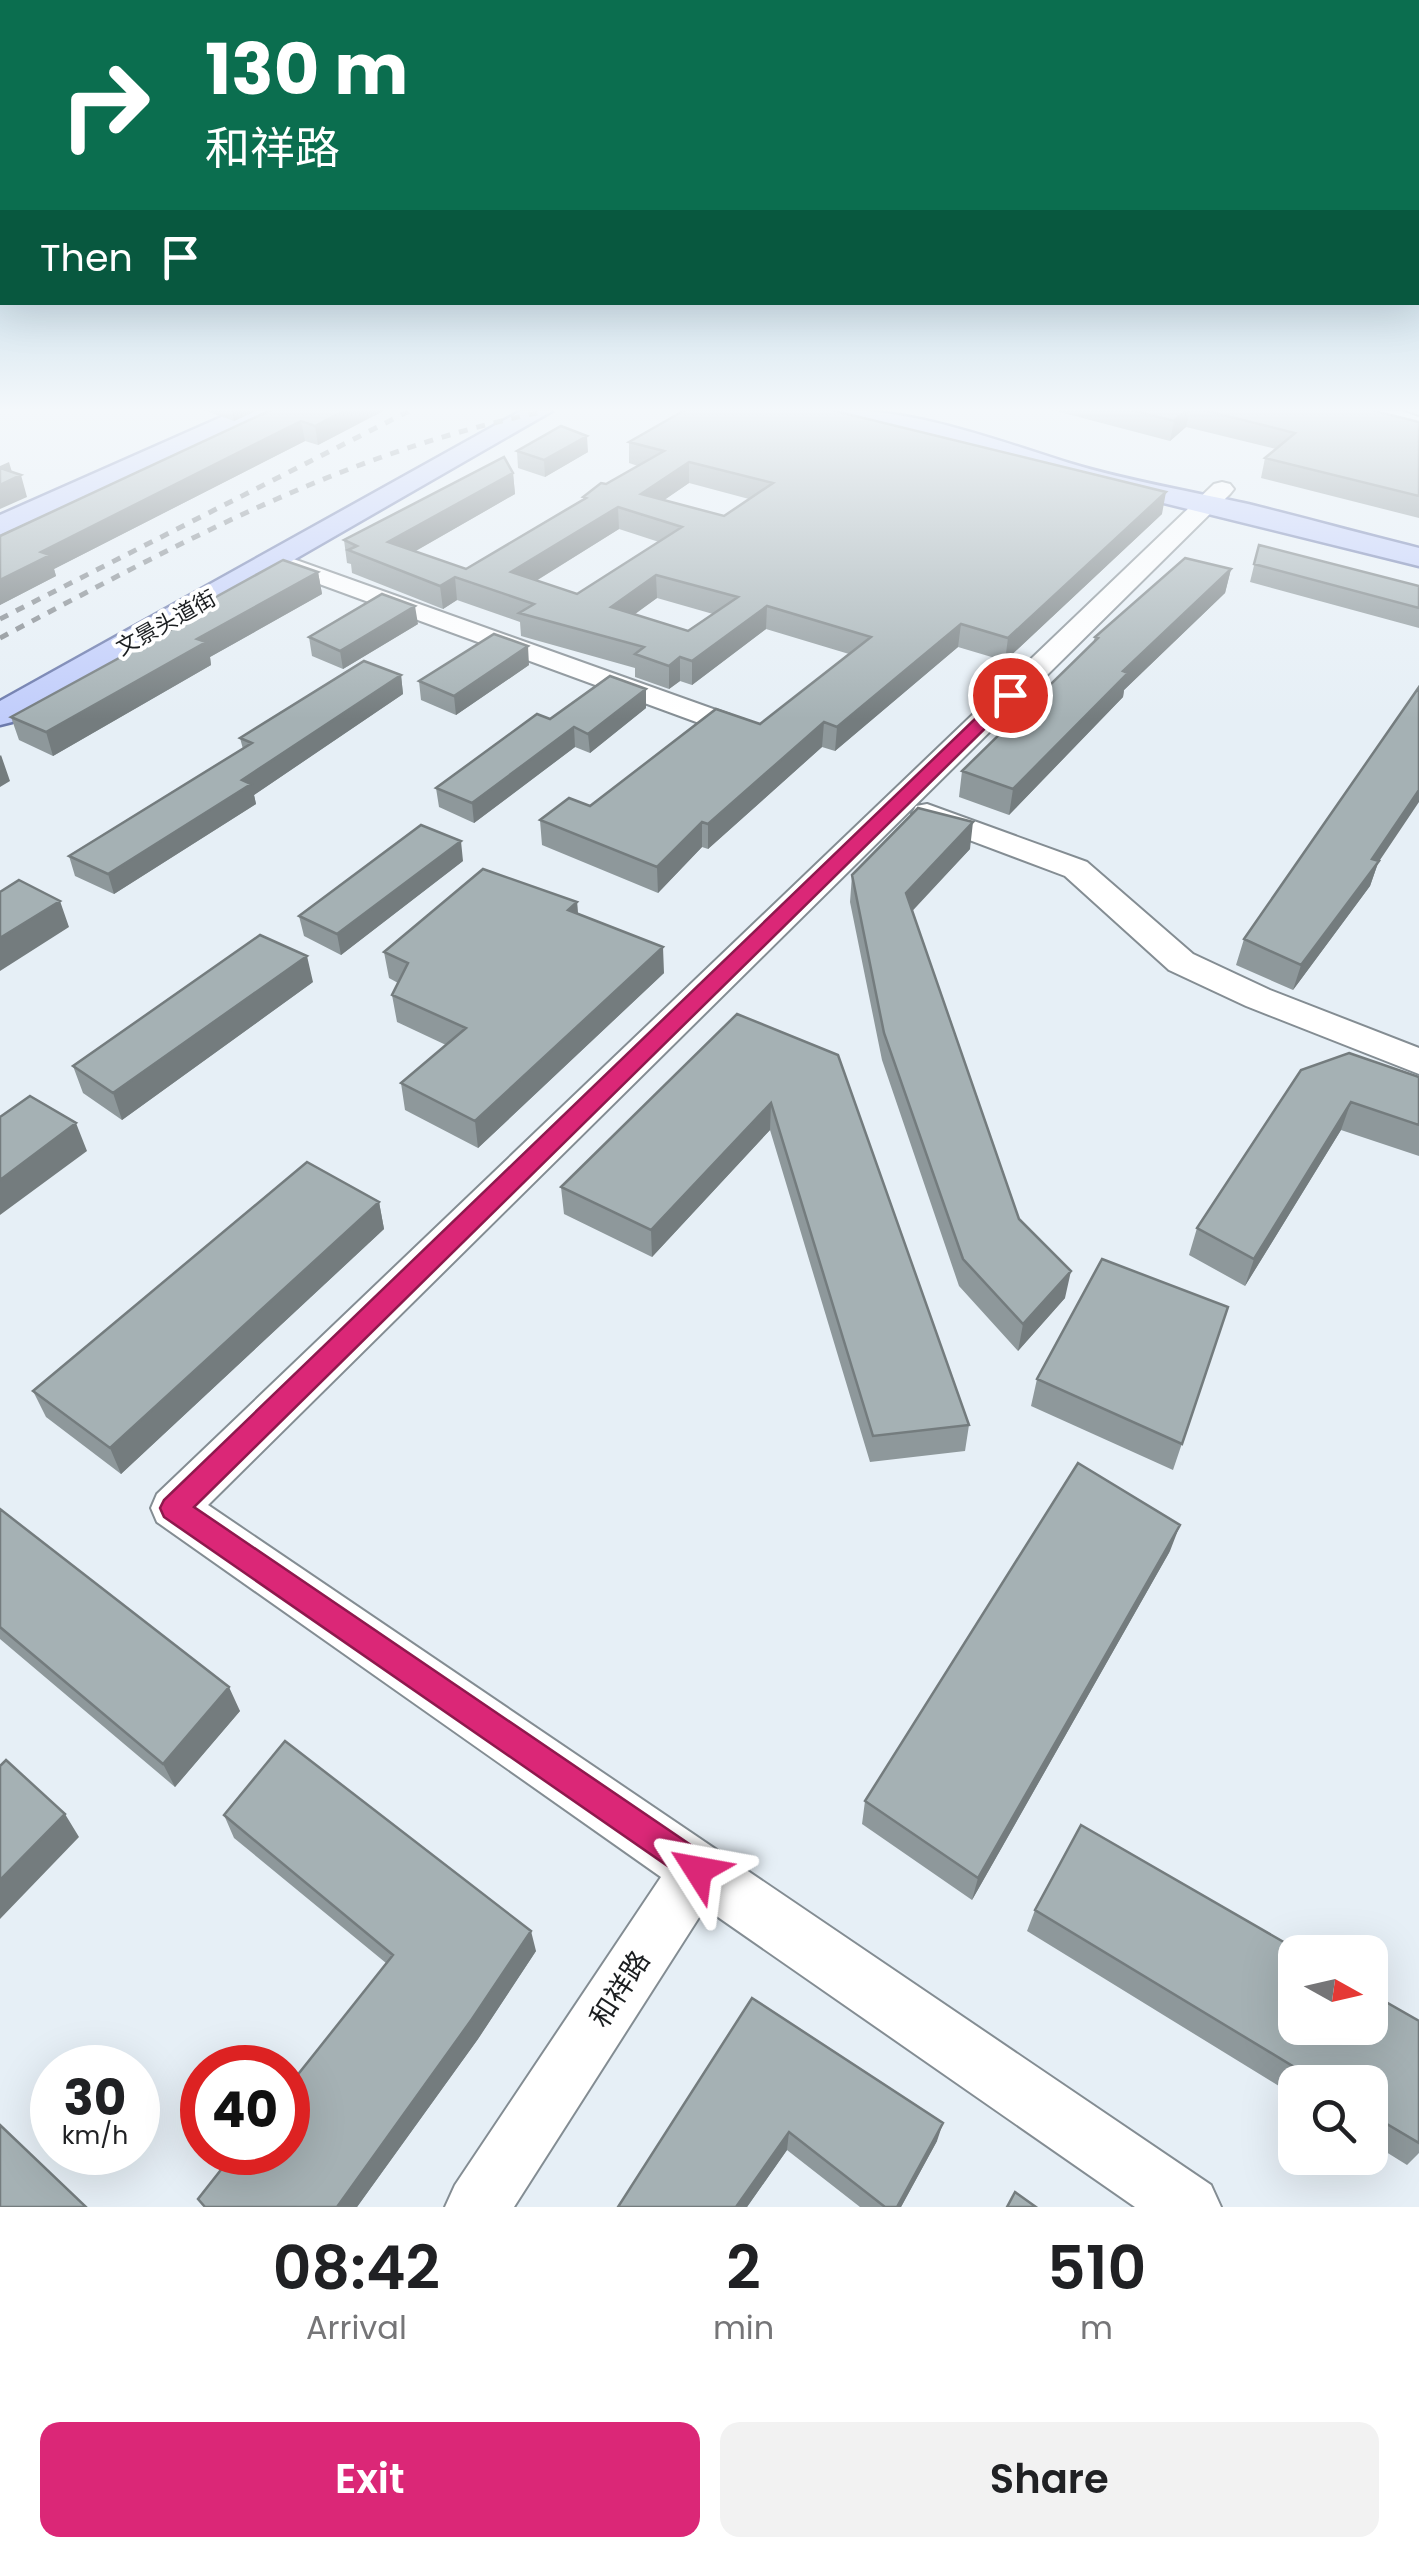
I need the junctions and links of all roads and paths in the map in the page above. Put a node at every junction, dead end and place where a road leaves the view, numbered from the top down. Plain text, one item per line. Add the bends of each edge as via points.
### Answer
1 (26, 514) edge
2 (59, 514) edge
3 (340, 514) edge
4 (351, 514) edge
5 (1197, 514) edge
6 (1231, 514) edge
7 (1252, 514) edge
8 (1295, 514) edge
9 (1346, 514) edge
10 (0, 526) edge
11 (1419, 532) edge
12 (0, 541) edge
13 (1419, 545) edge
14 (1419, 557) edge
15 (271, 558) junction
16 (1419, 567) edge
17 (0, 702) edge
18 (0, 716) edge
19 (720, 721) edge
20 (900, 802) junction
21 (1419, 1062) edge
22 (698, 1870) junction
23 (476, 2207) edge
24 (1188, 2207) edge

1 - 10 main road
2 - 12 main road
3 - 15 main road, 文景头道街
4 - 15 main road, 文景头道街
5 - 20 street
6 - 16 main road
7 - 14 main road
8 - 13 main road
9 - 11 main road
15 - 17 main road, 文景头道街
15 - 18 main road, 文景头道街
15 - 19 street
20 - 21 street via 1076,869 1182,962
20 - 22 street via 174,1508
22 - 23 street, 和祥路
22 - 24 street

